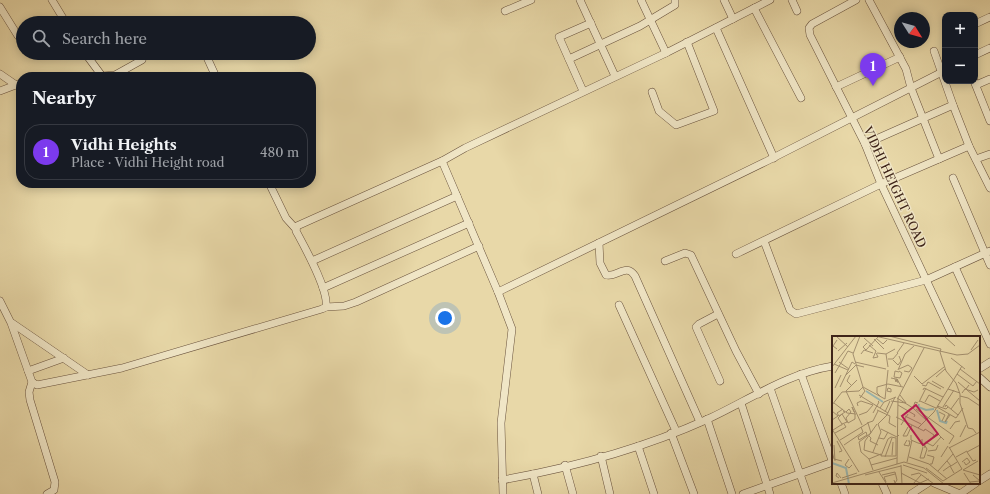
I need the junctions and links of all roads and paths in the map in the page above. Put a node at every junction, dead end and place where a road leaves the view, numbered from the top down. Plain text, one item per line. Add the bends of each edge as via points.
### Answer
1 (52, 0) edge
2 (531, 0) edge
3 (580, 0) edge
4 (641, 0) edge
5 (675, 0) edge
6 (724, 0) edge
7 (770, 0) edge
8 (792, 0) edge
9 (856, 0) edge
10 (869, 0) edge
11 (761, 2) edge
12 (0, 7) edge
13 (754, 8) junction
14 (506, 11) dead end
15 (797, 11) dead end
16 (62, 16) edge
17 (990, 17) edge
18 (733, 19) junction
19 (650, 21) junction
20 (591, 22) junction
21 (978, 23) edge
22 (716, 28) junction
23 (16, 33) edge
24 (687, 42) junction
25 (601, 44) junction
26 (990, 48) edge
27 (934, 51) dead end
28 (666, 53) junction
29 (978, 54) edge
30 (900, 57) junction
31 (569, 59) junction
32 (90, 60) edge
33 (142, 60) dead end
34 (208, 60) edge
35 (99, 72) edge
36 (120, 72) edge
37 (214, 72) edge
38 (942, 72) joint
39 (0, 74) edge
40 (616, 76) junction
41 (990, 79) edge
42 (978, 82) edge
43 (16, 83) edge
44 (946, 84) edge
45 (975, 84) edge
46 (16, 85) edge
47 (836, 87) junction
48 (910, 88) junction
49 (0, 91) edge
50 (583, 91) junction
51 (652, 92) dead end
52 (801, 98) dead end
53 (952, 106) junction
54 (923, 118) junction
55 (989, 118) edge
56 (851, 120) junction
57 (865, 144) junction
58 (969, 146) junction
59 (990, 154) edge
60 (774, 158) junction
61 (939, 159) junction
62 (976, 159) junction
63 (442, 162) junction
64 (953, 178) dead end
65 (881, 184) junction
66 (271, 188) edge
67 (990, 188) edge
68 (457, 196) junction
69 (469, 222) junction
70 (296, 228) junction
71 (764, 241) junction
72 (599, 243) junction
73 (478, 246) junction
74 (987, 253) edge
75 (736, 254) dead end
76 (312, 261) junction
77 (665, 261) dead end
78 (990, 265) edge
79 (955, 267) junction
80 (926, 280) junction
81 (323, 288) junction
82 (498, 292) junction
83 (0, 301) edge
84 (326, 306) junction
85 (619, 306) dead end
86 (718, 314) junction
87 (11, 323) junction
88 (952, 336) edge
89 (990, 344) edge
90 (64, 358) junction
91 (990, 362) edge
92 (832, 366) edge
93 (980, 368) edge
94 (28, 371) junction
95 (88, 374) junction
96 (800, 374) junction
97 (980, 379) edge
98 (720, 381) dead end
99 (32, 382) junction
100 (990, 387) edge
101 (770, 388) junction
102 (758, 394) junction
103 (741, 403) junction
104 (703, 421) junction
105 (673, 432) junction
106 (638, 446) junction
107 (601, 456) junction
108 (832, 460) edge
109 (832, 463) edge
110 (565, 466) junction
111 (533, 474) junction
112 (799, 474) junction
113 (990, 474) edge
114 (502, 480) junction
115 (980, 480) edge
116 (841, 484) edge
117 (882, 484) edge
118 (926, 484) edge
119 (936, 484) edge
120 (975, 484) edge
121 (769, 490) edge
122 (47, 494) edge
123 (503, 494) edge
124 (538, 494) edge
125 (573, 494) edge
126 (610, 494) edge
127 (654, 494) edge
128 (694, 494) edge
129 (732, 494) edge
130 (743, 494) edge
131 (807, 494) edge
132 (845, 494) edge
133 (887, 494) edge
134 (911, 494) edge
135 (960, 494) edge

1 - 16 street
2 - 14 street
3 - 20 street
4 - 19 street
5 - 19 street via 673,8
6 - 18 street
7 - 11 street
8 - 15 street
9 - 47 street, VIDHI HEIGHT ROAD via 809,28 810,35
10 - 30 street
11 - 13 street
12 - 23 street
13 - 18 street
13 - 52 street
17 - 21 street
18 - 22 street
19 - 25 street
19 - 28 street
20 - 25 street
20 - 31 street via 559,37
22 - 24 street
22 - 60 street
24 - 28 street
24 - 51 street via 714,111 676,125 659,111
25 - 31 street
25 - 40 street
26 - 29 street
27 - 38 street
28 - 40 street
30 - 47 street
30 - 48 street via 906,69
31 - 50 street
32 - 35 street
33 - 36 street
34 - 37 street
38 - 48 street
39 - 43 street
40 - 50 street
41 - 42 street
44 - 53 street
45 - 55 street
46 - 49 street
47 - 56 street, VIDHI HEIGHT ROAD
48 - 54 street
48 - 56 street
50 - 63 street via 465,148
53 - 54 street
53 - 58 street
54 - 57 street
54 - 61 street
56 - 57 street, VIDHI HEIGHT ROAD
56 - 60 street
57 - 65 street, VIDHI HEIGHT ROAD
58 - 61 street
58 - 62 street
59 - 62 street
60 - 72 street
61 - 65 street
62 - 67 street
63 - 68 street
63 - 70 street
64 - 74 street
65 - 71 street
65 - 80 street, VIDHI HEIGHT ROAD
66 - 70 street via 286,218
68 - 69 street
68 - 76 street
69 - 73 street
69 - 81 street
70 - 76 street
71 - 75 street
71 - 80 street via 790,310 796,314
72 - 82 street
72 - 104 street via 600,263 606,275 627,270 635,276
73 - 82 street
73 - 84 street via 356,302 344,306
74 - 78 street
74 - 79 street
76 - 81 street
77 - 86 street via 689,253
79 - 80 street
79 - 89 street
80 - 88 street, VIDHI HEIGHT ROAD
81 - 84 street
82 - 114 street via 512,329 501,422
83 - 87 street
84 - 95 street via 144,362
85 - 105 street
86 - 98 street via 696,327
86 - 102 street
87 - 90 street
87 - 94 street
90 - 94 street
90 - 95 street
91 - 93 street
92 - 96 street
94 - 99 street
95 - 99 street via 37,385
96 - 101 street
96 - 108 street
97 - 100 street
99 - 122 street via 30,400 55,482 54,490
101 - 102 street
101 - 112 street
102 - 103 street
103 - 104 street
103 - 121 street
104 - 105 street
104 - 129 street
105 - 106 street
105 - 128 street
106 - 107 street
106 - 127 street
107 - 110 street
107 - 126 street
109 - 112 street
110 - 111 street
110 - 125 street
111 - 114 street
111 - 124 street
112 - 121 street
112 - 131 street
113 - 115 street
114 - 123 street
116 - 132 street
117 - 133 street
118 - 134 street
119 - 135 street
120 - 135 street
121 - 130 street

